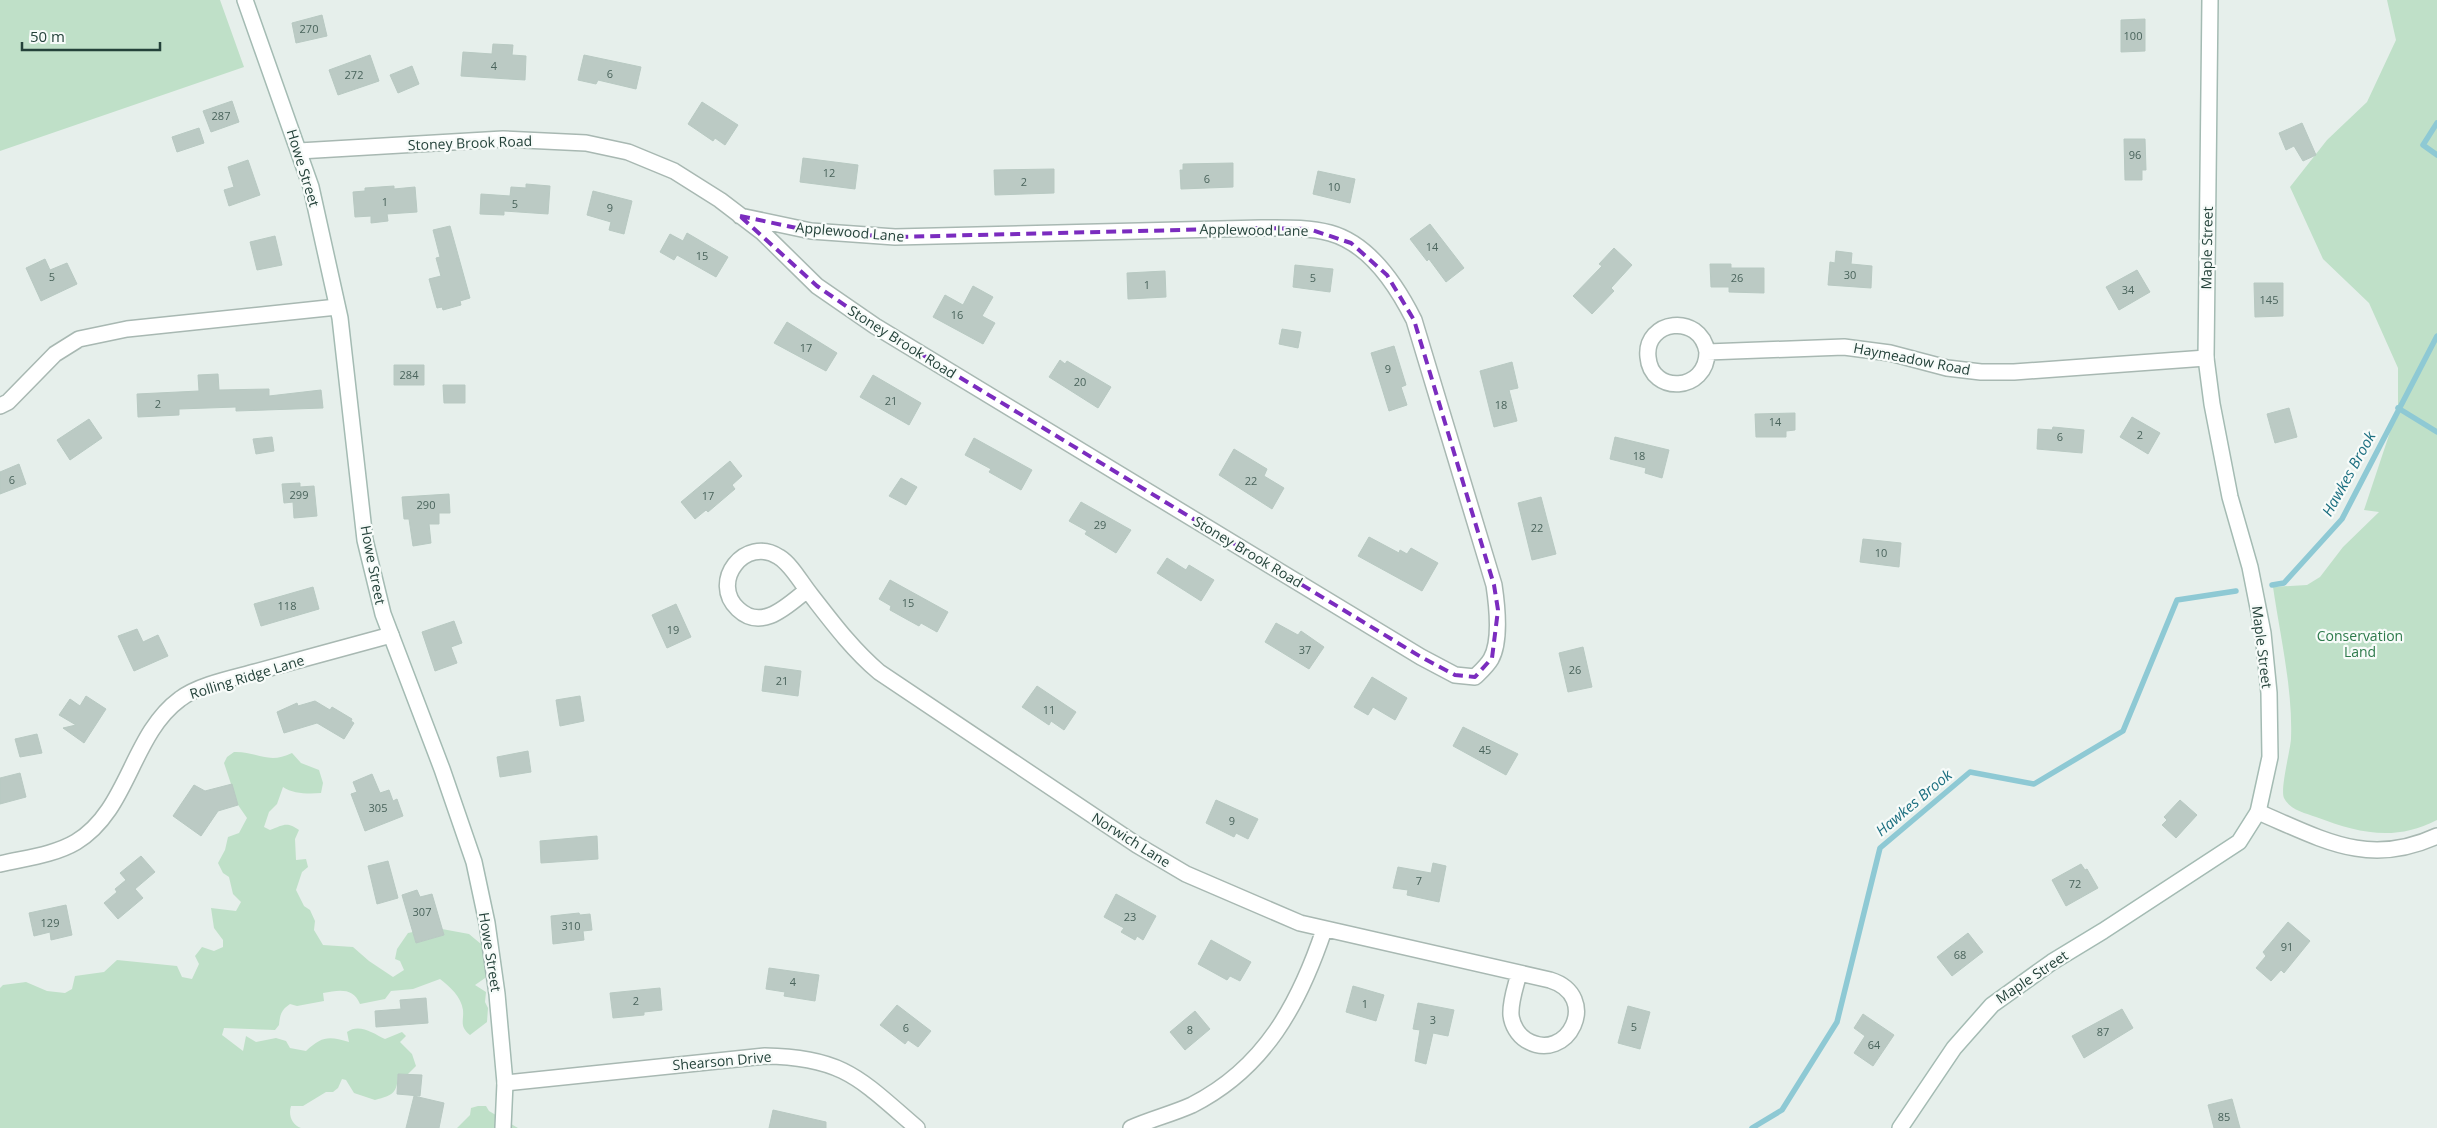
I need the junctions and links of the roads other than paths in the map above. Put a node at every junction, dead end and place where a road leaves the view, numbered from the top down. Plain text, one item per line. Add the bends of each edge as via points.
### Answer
1 (245, 0) edge
2 (2210, 0) edge
3 (299, 151) junction
4 (740, 216) junction
5 (337, 307) junction
6 (1707, 352) dead end
7 (2206, 358) junction
8 (0, 406) edge
9 (807, 590) junction
10 (391, 635) junction
11 (1475, 677) joint
12 (2258, 812) junction
13 (2437, 836) edge
14 (0, 864) edge
15 (1324, 930) junction
16 (1519, 973) junction
17 (505, 1083) junction
18 (503, 1128) edge
19 (918, 1128) edge
20 (1131, 1128) edge
21 (1900, 1128) edge

1 - 3 street, Howe Street
2 - 7 street, Maple Street
3 - 4 street, Stoney Brook Road via 503,139 586,143 628,152 674,171
3 - 5 street, Howe Street via 311,187
4 - 11 street, Stoney Brook Road via 762,232 817,286 875,326 1421,657 1455,675
4 - 11 street, Applewood Lane via 811,231 895,238 1261,228 1309,229 1332,233 1351,243 1387,275 1414,320 1494,585 1498,610 1492,658
5 - 8 street via 127,329 79,339 56,354
5 - 10 street, Howe Street via 365,540
6 - 7 street, Haymeadow Road via 1844,347 1981,372
7 - 12 street, Maple Street via 2228,488 2250,566 2263,634 2269,693 2270,757
9 - 9 street, Norwich Lane via 776,614 756,618 744,614 734,605 728,592 728,579 733,566 742,557 768,552 786,563
9 - 15 street, Norwich Lane via 854,650 878,672 1128,840 1186,874 1277,914
10 - 14 street, Rolling Ridge Lane via 225,680 182,697 164,712 147,735 97,824 77,841 54,852
10 - 17 street, Howe Street via 474,862 487,922
12 - 13 street via 2328,842 2364,850 2396,850
12 - 21 street, Maple Street via 2239,842 2052,962 1992,1005 1954,1048
15 - 16 street, Norwich Lane
15 - 20 street via 1292,1007 1259,1054 1236,1076 1192,1105
16 - 16 street, Norwich Lane via 1556,982 1572,995 1576,1008 1575,1022 1563,1039 1550,1044 1536,1044 1518,1033 1511,1013
17 - 18 street, Howe Street
17 - 19 street, Shearson Drive via 765,1056 804,1058 833,1065 855,1076

